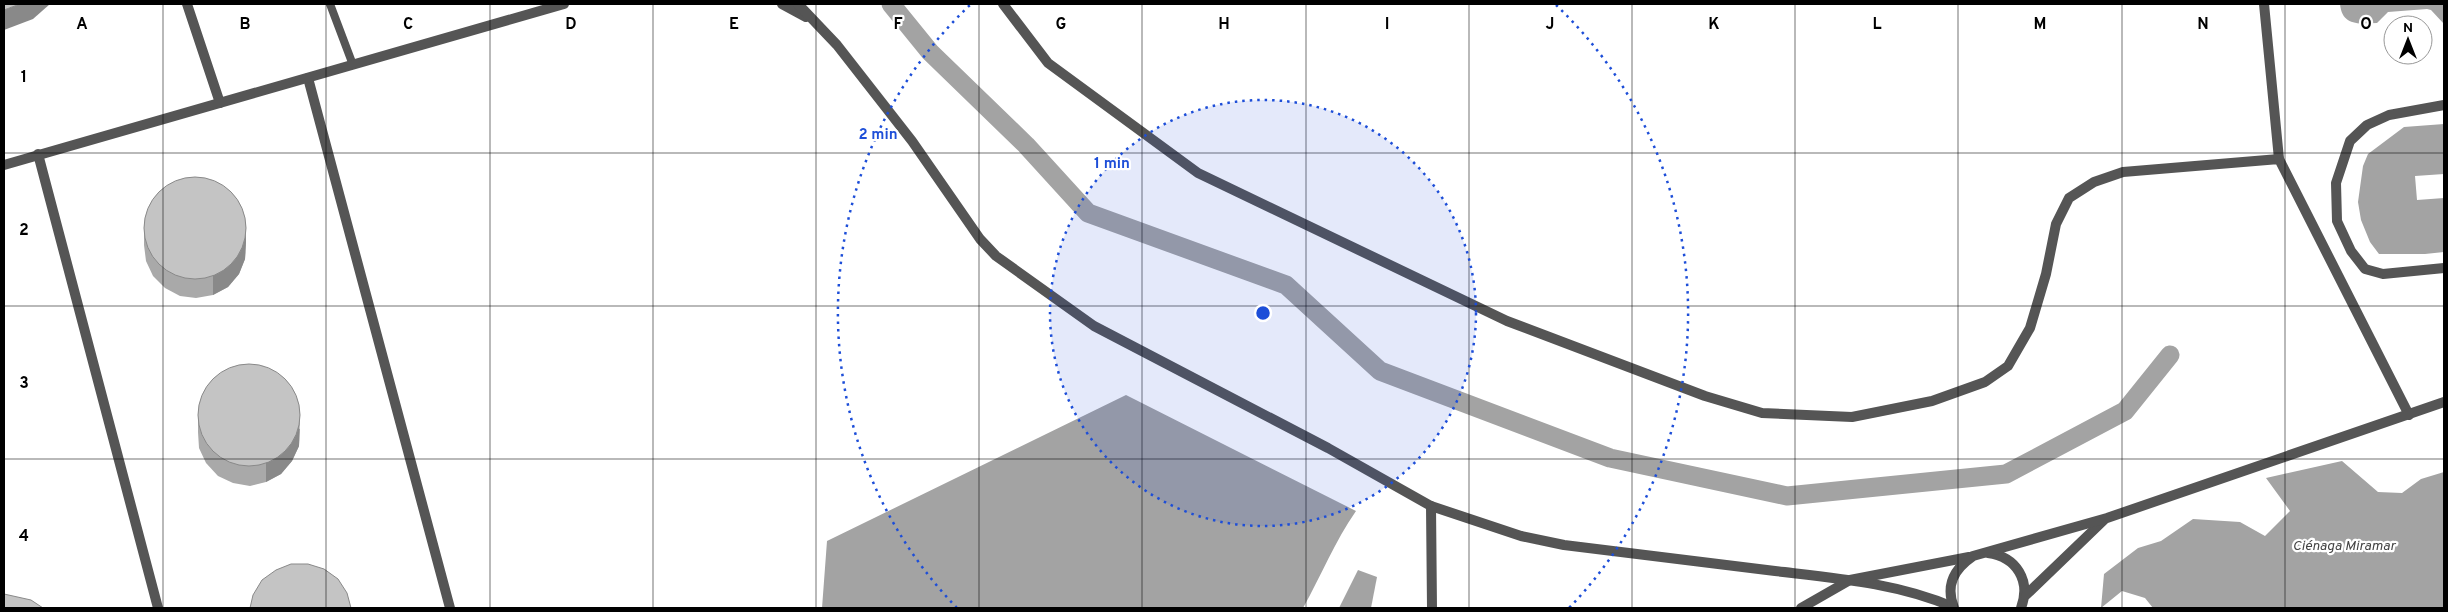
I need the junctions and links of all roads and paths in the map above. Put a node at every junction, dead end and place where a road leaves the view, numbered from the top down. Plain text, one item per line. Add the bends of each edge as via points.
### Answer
1 (187, 4) edge
2 (330, 4) edge
3 (564, 4) edge
4 (782, 4) edge
5 (798, 4) edge
6 (1003, 4) edge
7 (2264, 4) edge
8 (541, 7) edge
9 (815, 22) junction
10 (353, 65) junction
11 (308, 78) junction
12 (220, 103) junction
13 (2444, 106) edge
14 (38, 154) junction
15 (2279, 159) junction
16 (4, 165) edge
17 (2444, 268) edge
18 (2444, 402) edge
19 (2409, 415) junction
20 (1431, 506) junction
21 (2107, 518) junction
22 (1973, 556) junction
23 (1850, 580) junction
24 (2026, 595) junction
25 (158, 608) edge
26 (450, 608) edge
27 (1432, 608) edge
28 (1801, 608) edge
29 (1954, 608) edge
30 (2022, 608) edge

1 - 12 street
2 - 10 lane
3 - 8 street
4 - 9 street
5 - 9 street
6 - 15 street via 1048,63 1198,173 1507,321 1705,396 1762,413 1852,417 1932,400 1985,382 2008,366 2030,328 2056,224 2069,198 2094,182 2123,172
7 - 15 street
8 - 10 street
9 - 20 street via 837,45 912,141 980,239 996,256 1094,326 1328,448
10 - 11 street
11 - 12 street
11 - 26 street
12 - 14 street
13 - 17 street via 2390,115 2367,125 2350,142 2336,183 2338,221 2351,251 2365,268 2383,274
14 - 16 street
14 - 25 street
15 - 19 street
18 - 19 street
19 - 21 street
20 - 23 street via 1522,536 1564,545
20 - 27 street
21 - 22 street
21 - 24 street
22 - 23 street
22 - 24 street via 1986,553 2010,560 2025,582
22 - 29 street via 1952,577 1950,592
23 - 28 street
23 - 29 street via 1935,599
24 - 30 street

